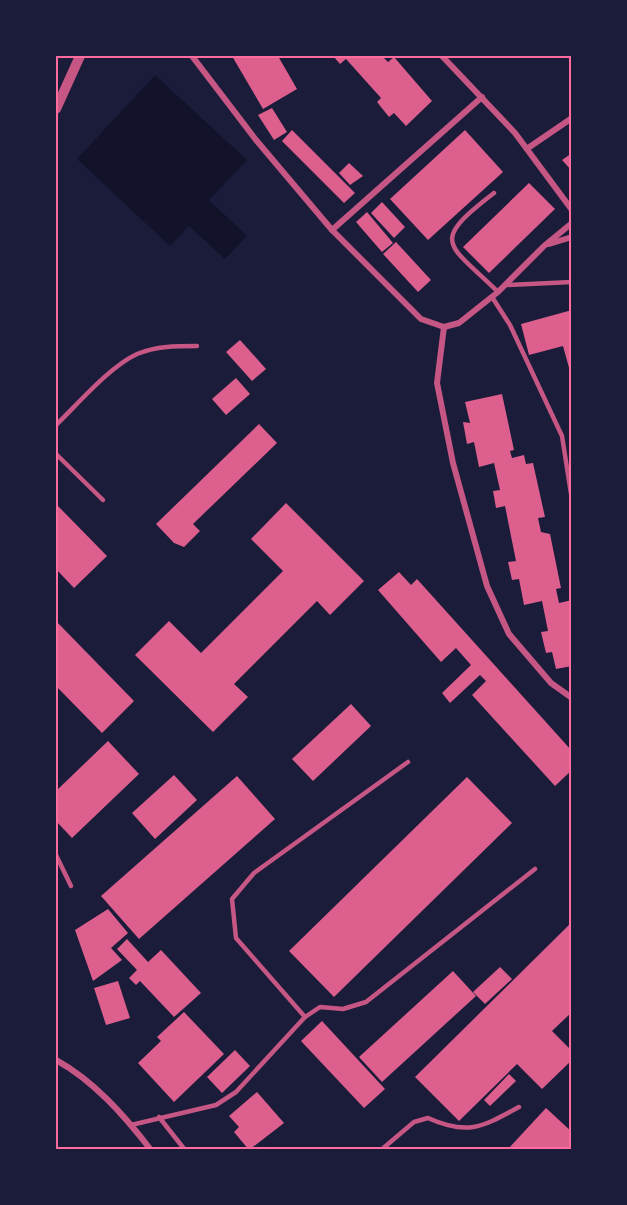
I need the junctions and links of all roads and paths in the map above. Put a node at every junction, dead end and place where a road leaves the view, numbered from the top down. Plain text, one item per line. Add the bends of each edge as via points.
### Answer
1 (80, 56) edge
2 (192, 56) edge
3 (442, 56) edge
4 (59, 92) edge
5 (482, 97) junction
6 (56, 109) edge
7 (572, 118) edge
8 (528, 148) junction
9 (494, 194) dead end
10 (572, 210) edge
11 (572, 223) edge
12 (332, 230) junction
13 (572, 237) edge
14 (544, 246) junction
15 (572, 282) edge
16 (506, 285) junction
17 (498, 292) junction
18 (492, 297) junction
19 (444, 327) junction
20 (197, 346) dead end
21 (56, 425) edge
22 (56, 454) edge
23 (103, 500) dead end
24 (572, 500) edge
25 (572, 698) edge
26 (408, 762) dead end
27 (56, 855) edge
28 (535, 869) dead end
29 (71, 886) dead end
30 (305, 1017) junction
31 (56, 1060) edge
32 (519, 1107) dead end
33 (159, 1117) junction
34 (131, 1125) junction
35 (151, 1149) edge
36 (185, 1149) edge
37 (381, 1149) edge

1 - 4 street
2 - 12 street via 256,141
3 - 5 street
4 - 6 street
5 - 8 street
5 - 12 street
7 - 8 street
8 - 10 street
9 - 17 lane via 461,218 450,240 454,250
11 - 14 street
12 - 19 street via 421,319
13 - 14 street
14 - 16 street
15 - 16 lane
16 - 17 street
17 - 18 street
18 - 19 street via 459,323
18 - 24 lane via 510,325 562,436
19 - 25 street via 437,383 453,463 487,586 509,634 551,683
20 - 21 lane via 166,347 137,354
22 - 23 lane
26 - 30 lane via 254,873 232,899 236,938
27 - 29 lane
28 - 30 lane via 366,1002 343,1009 320,1007
30 - 33 lane via 236,1092 216,1105
31 - 34 street via 88,1081
32 - 37 lane via 486,1125 452,1129 428,1118 414,1122
33 - 34 lane
33 - 36 lane
34 - 35 street

